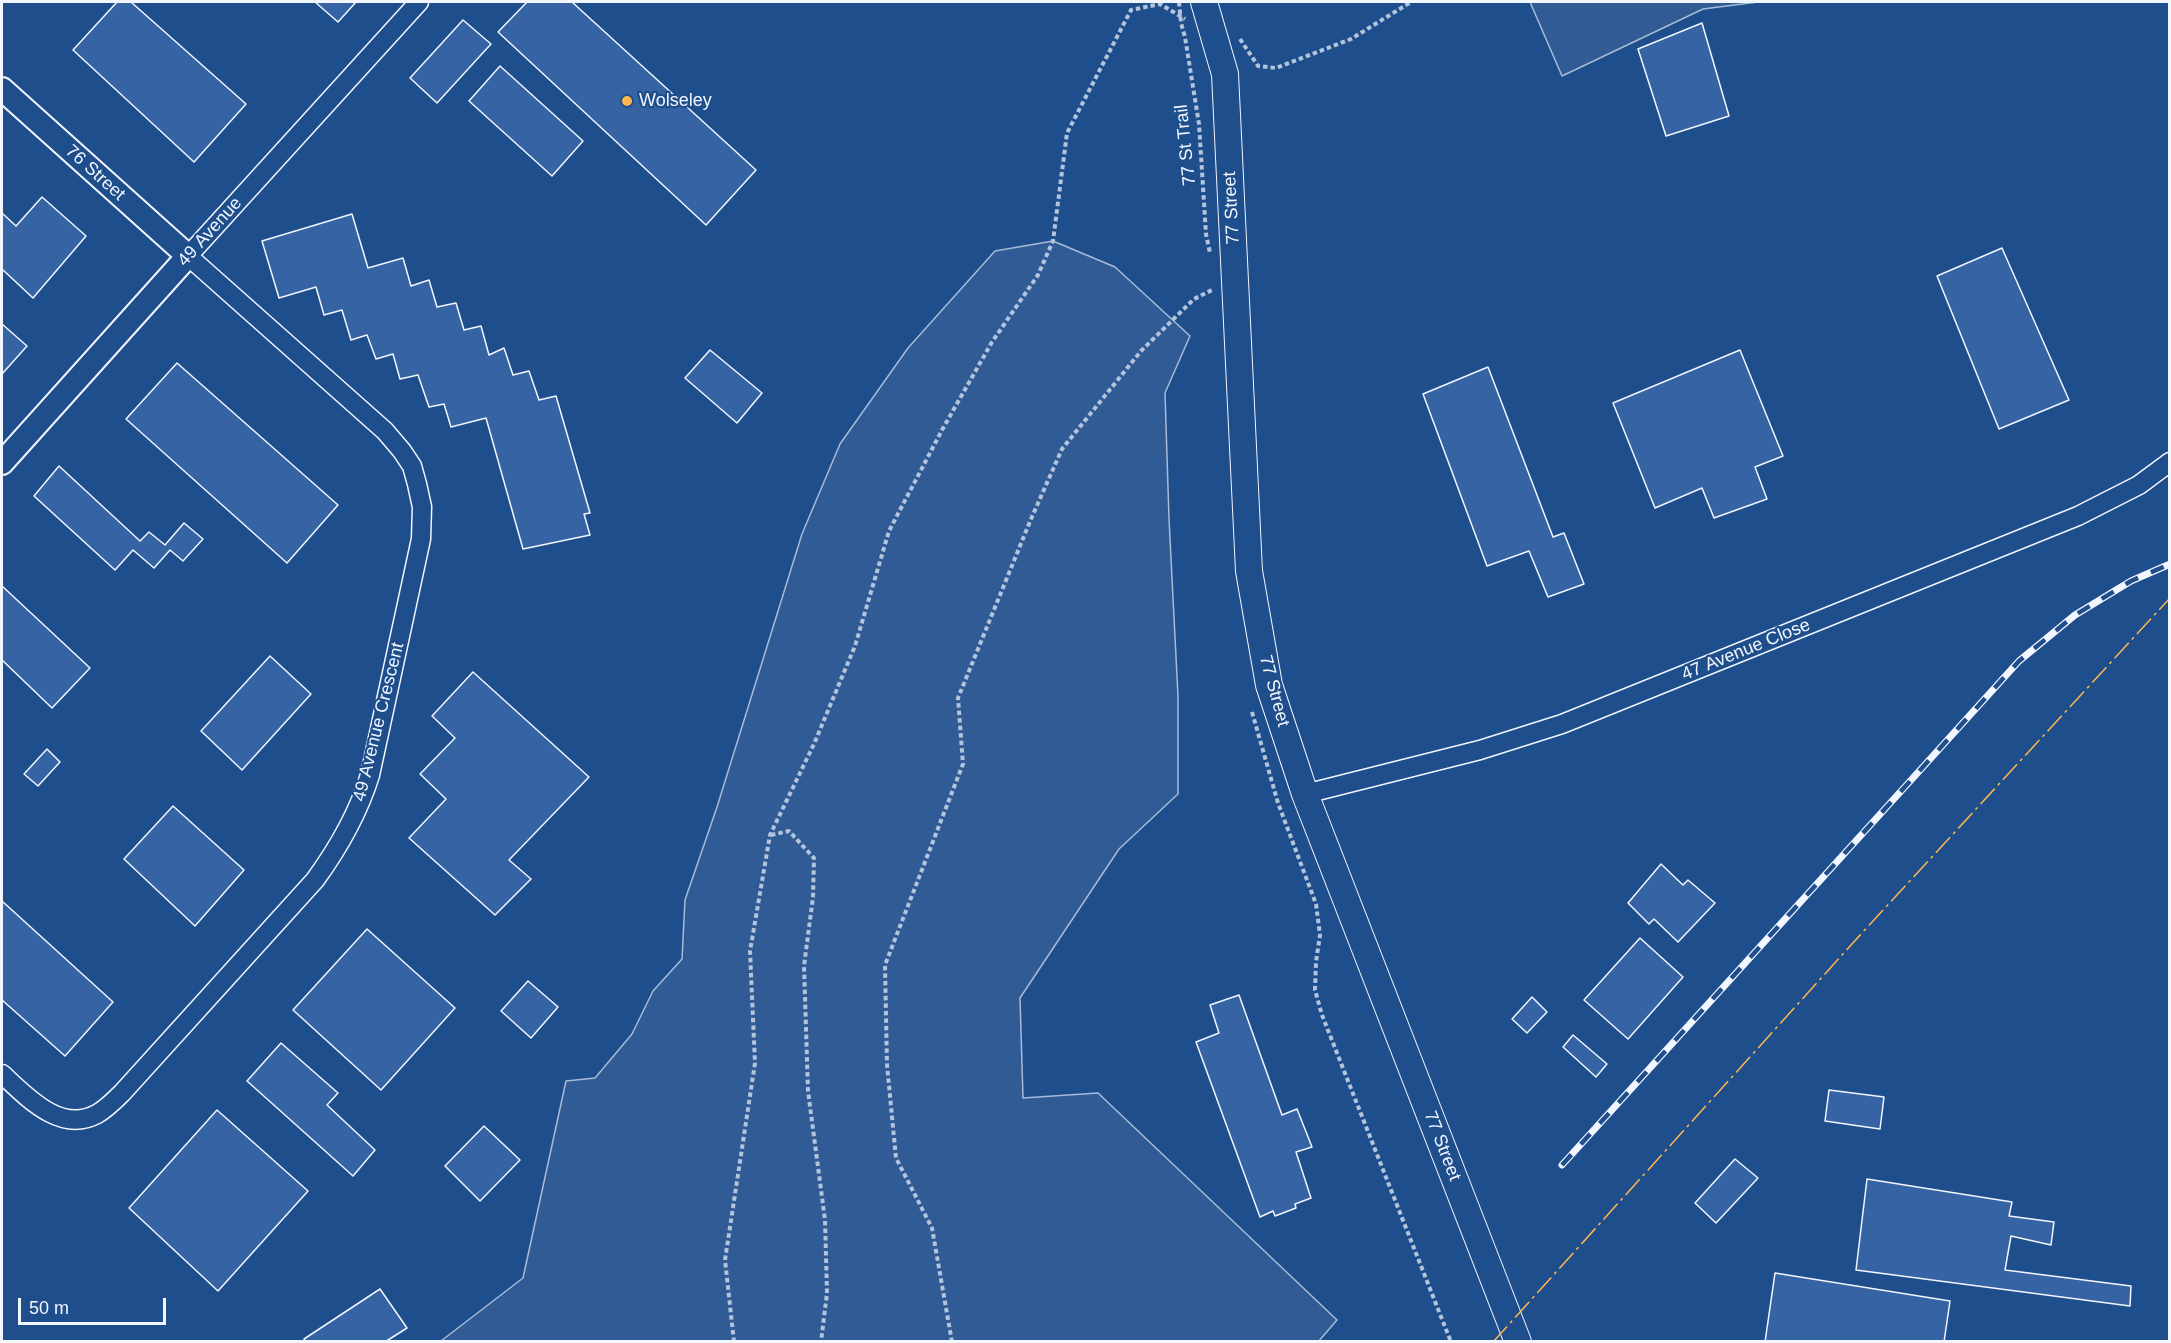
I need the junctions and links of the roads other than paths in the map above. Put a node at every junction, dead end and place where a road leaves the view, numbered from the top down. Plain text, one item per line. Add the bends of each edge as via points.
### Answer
1 (419, 2) edge
2 (1204, 2) edge
3 (2, 89) edge
4 (189, 256) junction
5 (2169, 462) edge
6 (2, 463) edge
7 (1305, 794) junction
8 (2, 1074) edge
9 (1518, 1341) edge

1 - 4 street, 49 Avenue
2 - 7 main road, 77 Street via 1225,74 1249,571 1269,685
3 - 4 street, 76 Street
4 - 6 street, 49 Avenue
4 - 8 street, 49 Avenue Crescent via 385,431 412,466 422,507 421,538 370,775 342,841 315,880 110,1105 85,1119 56,1116 38,1106
5 - 7 street, 47 Avenue Close via 2139,484 2078,516 1562,724 1480,750
7 - 9 main road, 77 Street

